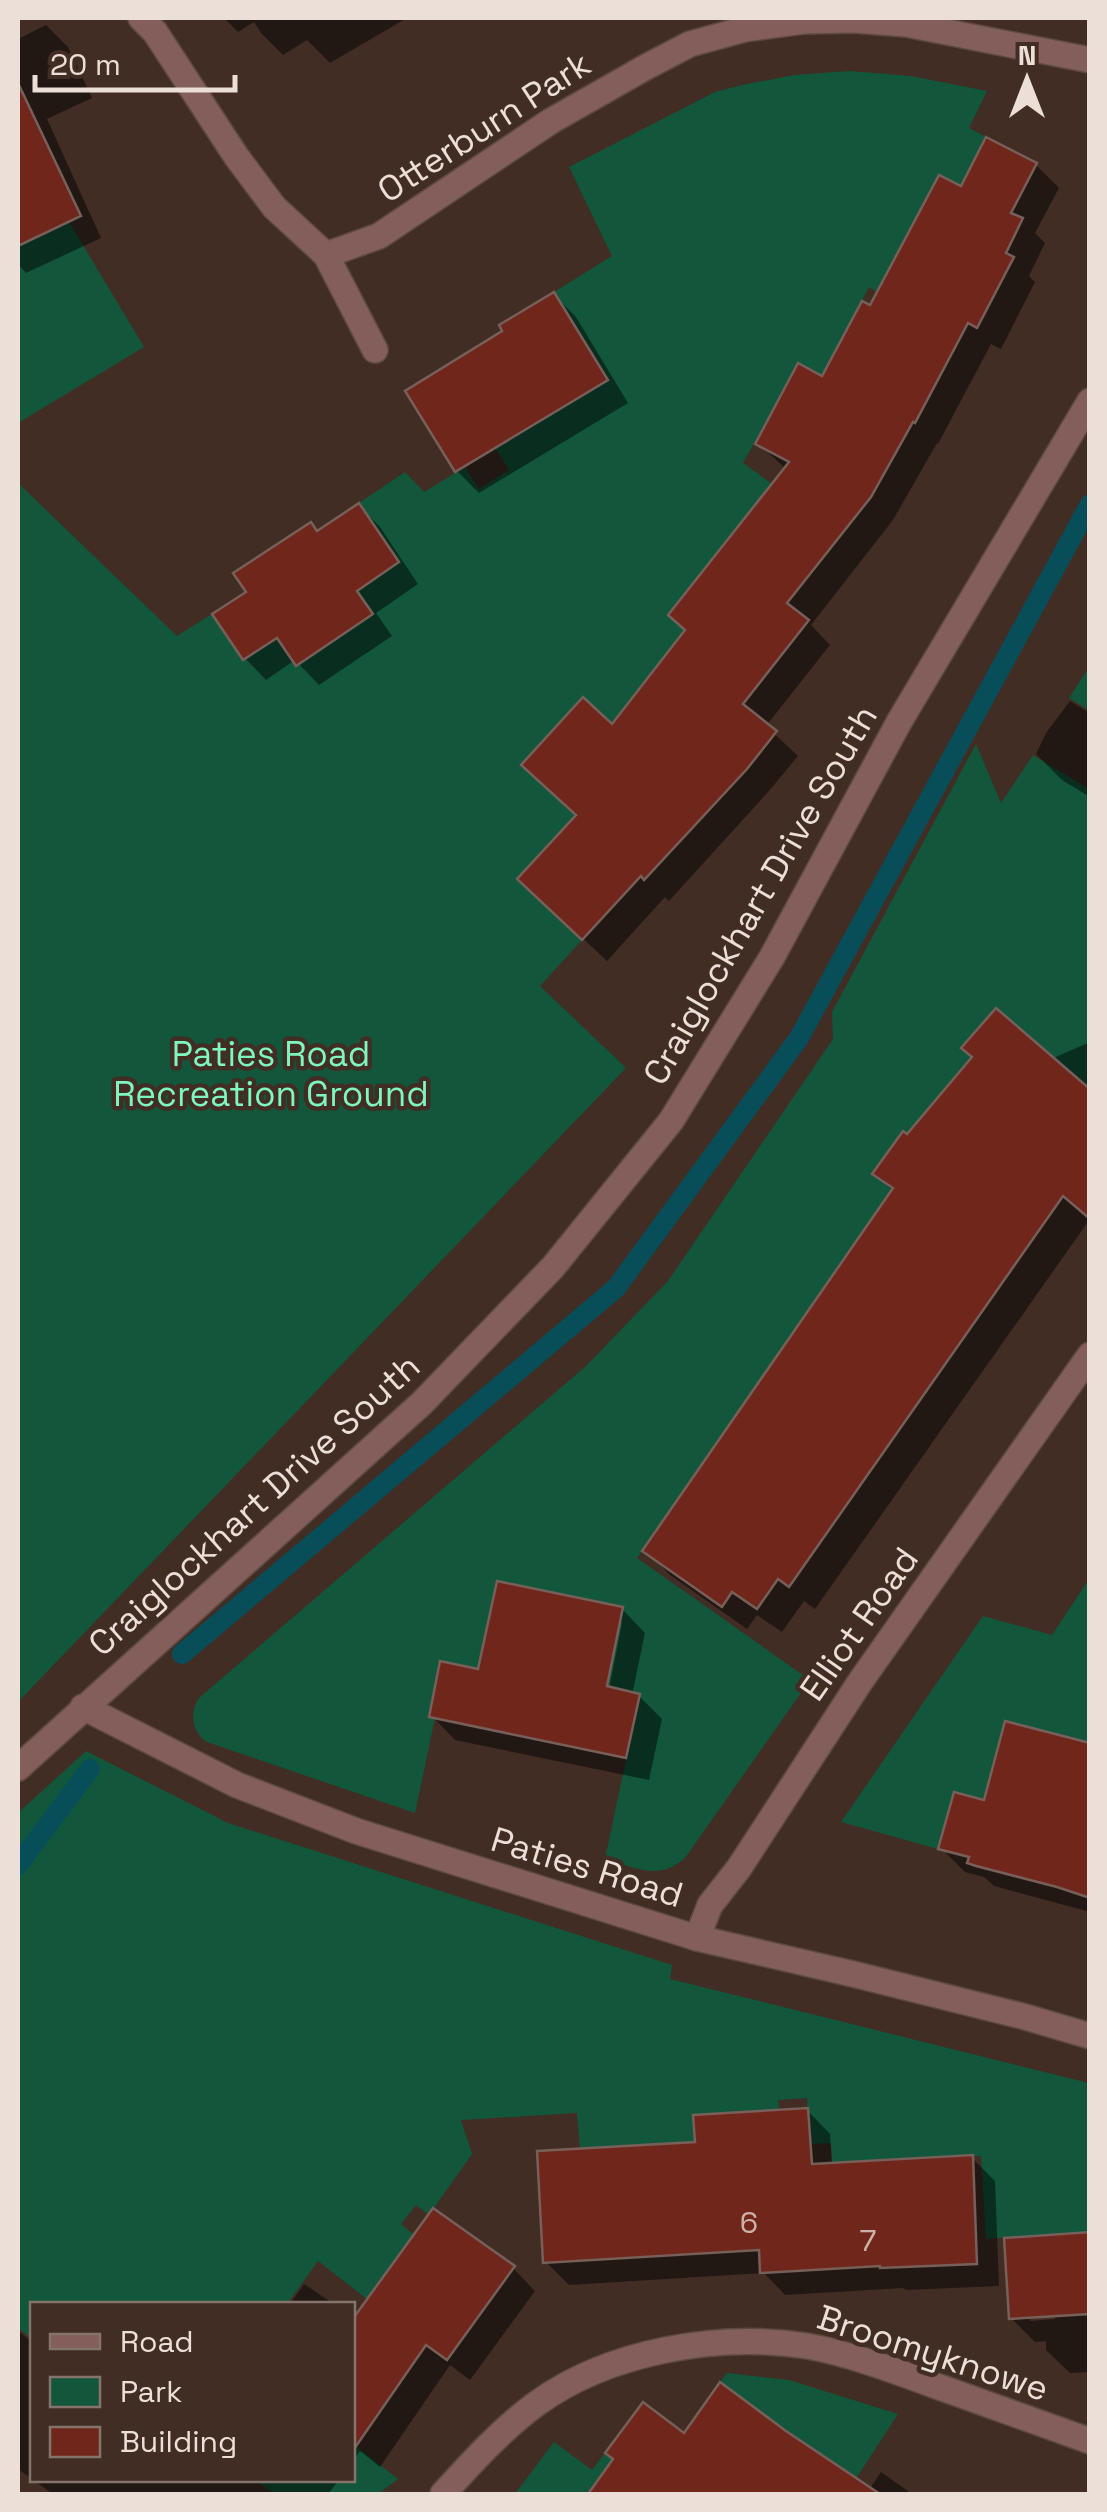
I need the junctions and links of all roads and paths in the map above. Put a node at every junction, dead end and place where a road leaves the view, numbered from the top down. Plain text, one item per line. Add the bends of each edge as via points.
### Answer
1 (142, 18) edge
2 (1090, 60) edge
3 (326, 255) junction
4 (375, 350) dead end
5 (1090, 401) edge
6 (1090, 1355) edge
7 (83, 1707) junction
8 (18, 1768) edge
9 (697, 1938) junction
10 (1090, 2036) edge
11 (1090, 2441) edge
12 (443, 2494) edge

1 - 3 street via 274,207
2 - 3 street, Otterburn Park via 906,24 821,20 745,29 690,44 646,67 550,121 379,236
3 - 4 street
5 - 7 street, Craiglockhart Drive South via 899,722 772,957 671,1120 553,1267 422,1403
6 - 9 street, Elliot Road via 710,1904
7 - 8 street, Craiglockhart Drive South
7 - 9 street, Paties Road via 238,1785 356,1831
9 - 10 street, Paties Road
11 - 12 street, Broomyknowe via 892,2370 808,2346 741,2340 646,2354 567,2385 507,2428

